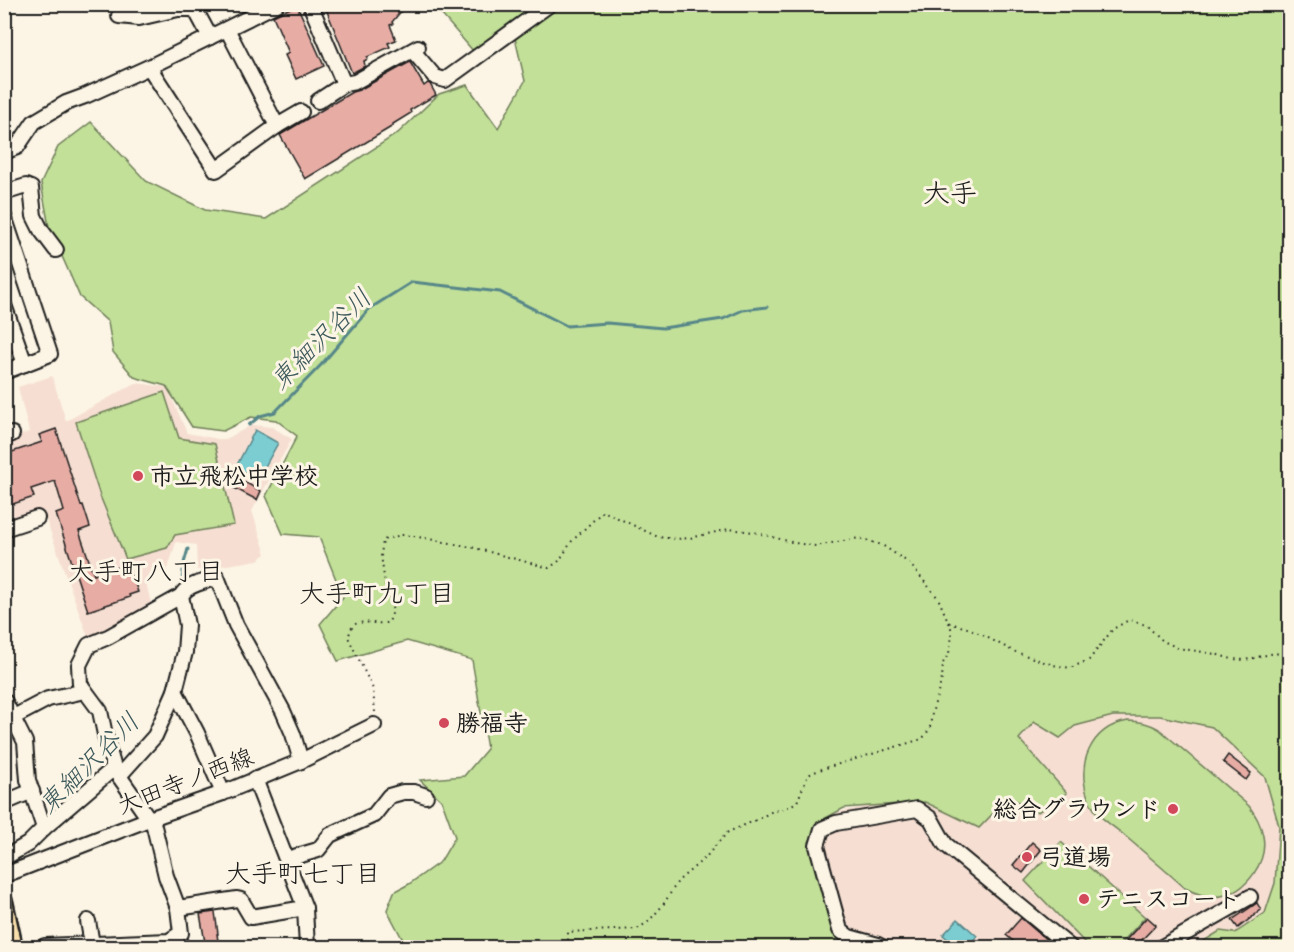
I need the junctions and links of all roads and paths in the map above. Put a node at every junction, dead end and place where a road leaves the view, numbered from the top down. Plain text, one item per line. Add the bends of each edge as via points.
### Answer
1 (152, 4) edge
2 (277, 4) edge
3 (310, 4) edge
4 (550, 4) edge
5 (227, 29) junction
6 (210, 37) junction
7 (149, 67) junction
8 (344, 84) junction
9 (318, 101) dead end
10 (302, 112) dead end
11 (277, 126) junction
12 (4, 152) edge
13 (4, 193) edge
14 (4, 216) edge
15 (56, 250) dead end
16 (4, 304) edge
17 (25, 364) junction
18 (4, 372) edge
19 (37, 518) dead end
20 (4, 529) edge
21 (177, 598) junction
22 (949, 623) junction
23 (1290, 657) edge
24 (85, 691) junction
25 (175, 691) junction
26 (7, 708) edge
27 (374, 725) joint
28 (302, 761) junction
29 (117, 772) junction
30 (255, 779) junction
31 (32, 791) junction
32 (223, 793) junction
33 (426, 796) dead end
34 (4, 803) edge
35 (150, 819) junction
36 (44, 828) junction
37 (4, 858) edge
38 (287, 859) junction
39 (7, 873) edge
40 (1250, 897) dead end
41 (4, 902) edge
42 (305, 908) junction
43 (178, 909) junction
44 (88, 921) dead end
45 (170, 944) edge
46 (96, 946) edge
47 (14, 948) edge
48 (44, 948) edge
49 (308, 948) edge
50 (568, 948) edge
51 (884, 948) edge
52 (1071, 948) edge
53 (1160, 948) edge

1 - 6 street via 124,16 140,18 195,9
2 - 5 street
3 - 8 street
4 - 8 street via 445,80 435,77 416,48 355,82
5 - 6 street
5 - 11 street
6 - 7 street
7 - 11 street via 216,170
7 - 12 street via 58,107 34,122 17,147
8 - 9 street
10 - 11 street
13 - 15 street via 31,188 34,216
14 - 17 street via 50,354
16 - 17 street
17 - 18 street
19 - 20 street
21 - 24 street via 89,645 79,665 80,684
21 - 25 street via 187,625
21 - 28 street via 189,587 217,577 236,625 284,711
22 - 23 path via 971,629 1013,651 1070,668 1089,660 1113,629 1129,620 1146,626 1178,648 1232,659 1245,660 1275,652
22 - 27 path via 938,598 909,563 882,545 859,538 816,546 729,529 690,538 658,537 603,511 549,568 471,547 401,535 382,540 385,584 393,611 389,622 360,621 353,625 348,637 373,689
22 - 50 path via 949,653 943,663 930,727 922,739 808,775 797,802 728,832 678,881 648,922 637,929 568,933
24 - 26 street
24 - 29 street via 100,711
25 - 29 street via 155,736
25 - 32 street
26 - 31 street via 25,741
27 - 28 street, 大田寺ノ西線
28 - 30 street, 大田寺ノ西線
29 - 35 street
29 - 36 street
30 - 32 street, 大田寺ノ西線
30 - 38 street
31 - 34 street
31 - 36 street
32 - 35 street, 大田寺ノ西線
33 - 38 street via 403,792 389,796 374,815 330,835 318,850
35 - 39 street, 大田寺ノ西線
35 - 43 street
36 - 37 street via 28,844
38 - 42 street
40 - 53 street
41 - 47 main road
42 - 43 street via 251,917 237,899
42 - 49 street
43 - 45 street via 181,933
44 - 46 street
45 - 46 street
46 - 48 street
51 - 52 street via 849,937 840,930 816,846 822,829 836,823 917,810 932,819 945,844

